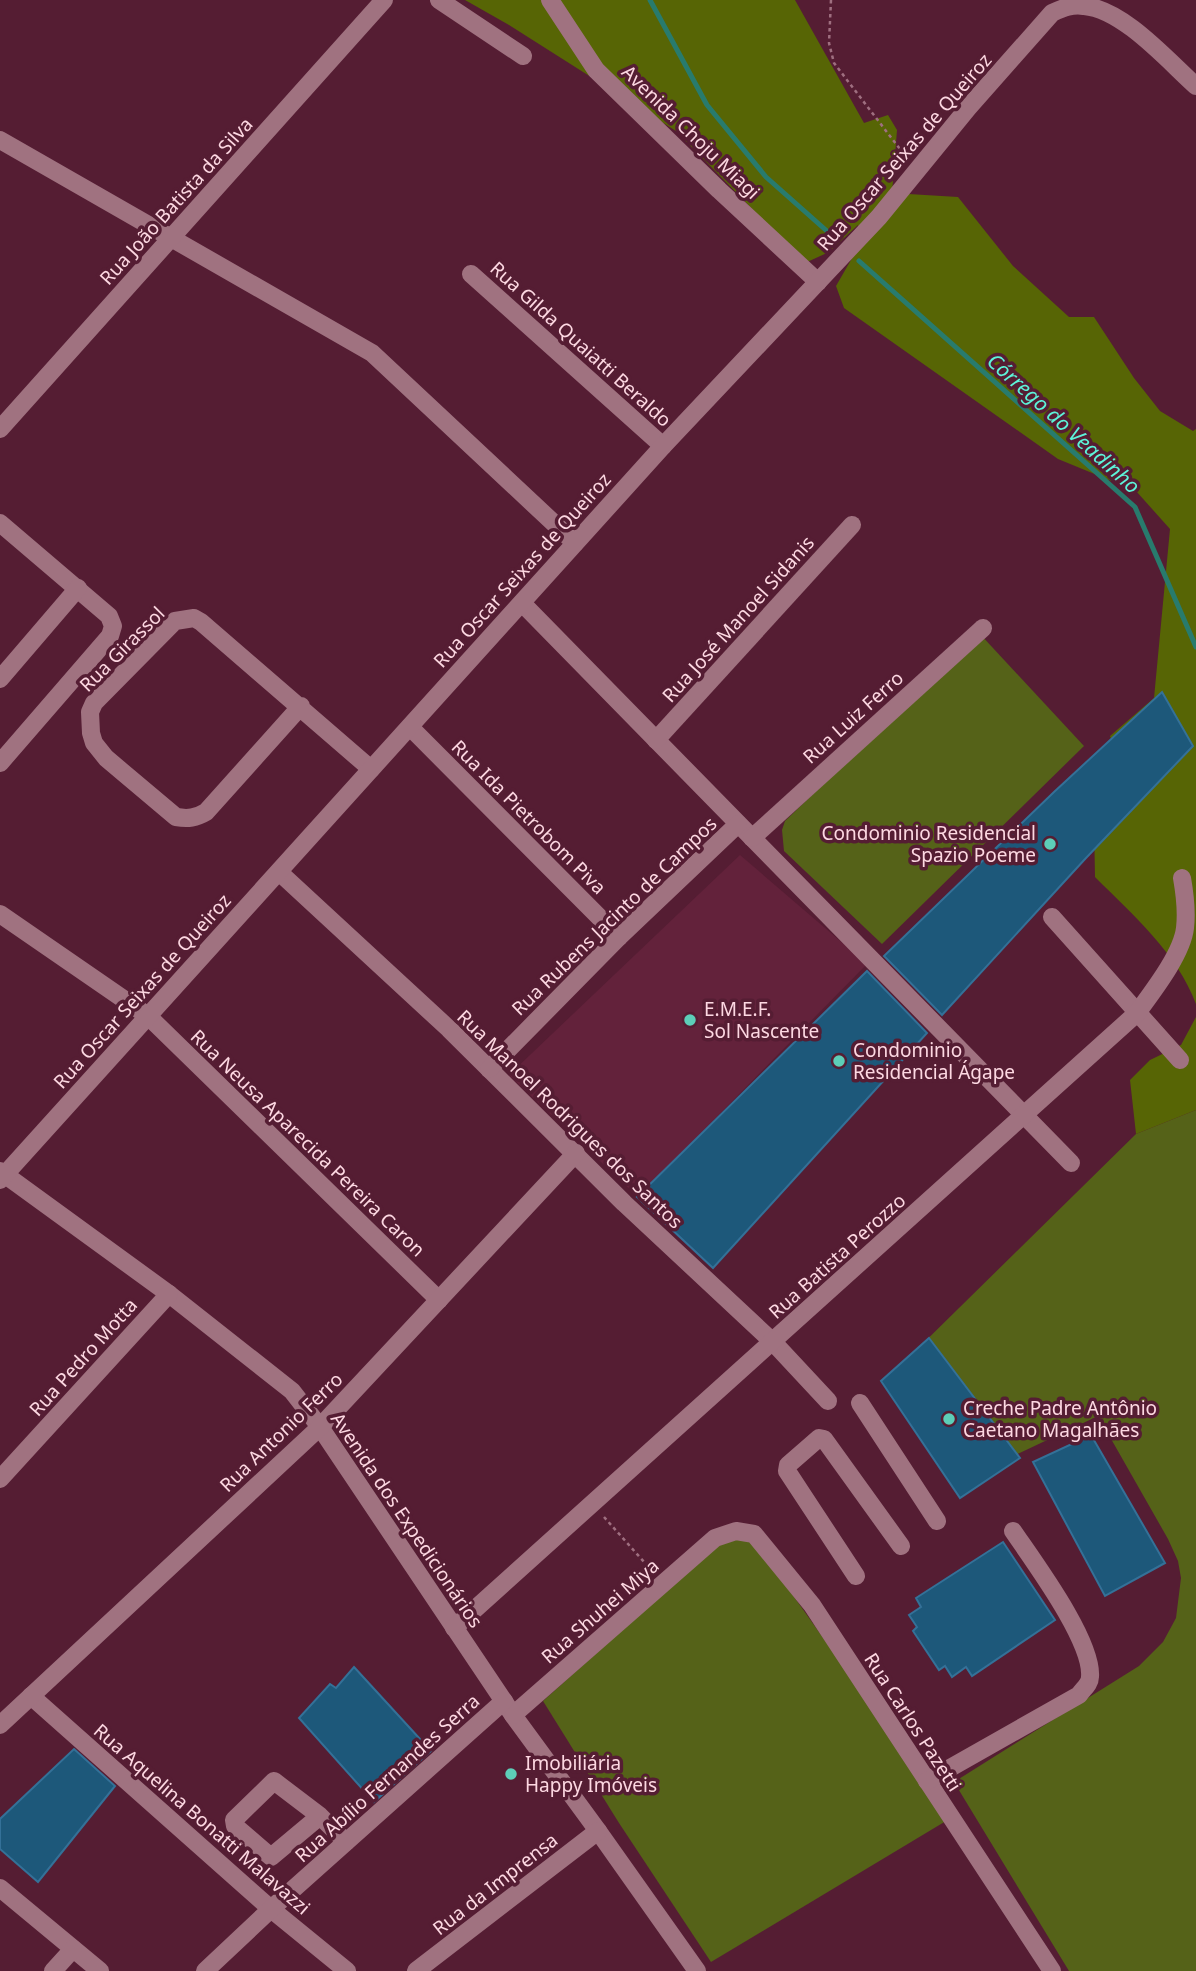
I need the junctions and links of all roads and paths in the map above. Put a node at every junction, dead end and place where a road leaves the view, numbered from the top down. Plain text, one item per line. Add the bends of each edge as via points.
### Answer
1 (384, 0) edge
2 (439, 0) edge
3 (550, 0) edge
4 (831, 0) edge
5 (523, 56) dead end
6 (1196, 86) edge
7 (0, 140) edge
8 (917, 171) junction
9 (172, 237) junction
10 (471, 274) dead end
11 (818, 282) junction
12 (0, 429) edge
13 (663, 446) junction
14 (0, 523) edge
15 (852, 525) dead end
16 (575, 543) junction
17 (78, 588) junction
18 (522, 603) junction
19 (983, 628) dead end
20 (0, 679) edge
21 (301, 706) junction
22 (410, 727) junction
23 (656, 740) junction
24 (0, 763) edge
25 (371, 769) junction
26 (738, 824) junction
27 (752, 838) junction
28 (279, 872) junction
29 (1182, 878) dead end
30 (0, 914) edge
31 (1052, 917) dead end
32 (619, 937) junction
33 (1138, 1013) junction
34 (148, 1016) junction
35 (1180, 1060) dead end
36 (489, 1069) junction
37 (1024, 1116) junction
38 (576, 1153) junction
39 (1071, 1163) dead end
40 (2, 1175) edge
41 (169, 1294) junction
42 (439, 1300) junction
43 (772, 1342) junction
44 (828, 1401) dead end
45 (859, 1403) dead end
46 (320, 1427) junction
47 (0, 1479) edge
48 (592, 1504) junction
49 (937, 1521) dead end
50 (1013, 1531) dead end
51 (715, 1538) joint
52 (901, 1546) dead end
53 (856, 1576) dead end
54 (663, 1584) junction
55 (454, 1628) junction
56 (31, 1696) junction
57 (508, 1708) junction
58 (0, 1725) edge
59 (927, 1781) junction
60 (320, 1816) junction
61 (598, 1831) junction
62 (346, 1842) junction
63 (0, 1888) edge
64 (271, 1909) junction
65 (680, 1945) junction
66 (73, 1949) junction
67 (53, 1971) edge
68 (100, 1971) edge
69 (205, 1971) edge
70 (347, 1971) edge
71 (416, 1971) edge
72 (680, 1971) edge
73 (696, 1971) edge
74 (1052, 1971) edge

1 - 9 street, Rua João Batista da Silva
2 - 5 street
3 - 11 street, Avenida Choju Miagi via 596,70
4 - 8 path via 829,43 834,62
6 - 8 street, Rua Oscar Seixas de Queiroz via 1133,29 1103,11 1066,6 1052,13
7 - 9 street
8 - 11 street, Rua Oscar Seixas de Queiroz
9 - 12 street, Rua João Batista da Silva
9 - 16 street via 372,353
10 - 13 street, Rua Gilda Quaiatti Beraldo
11 - 13 street, Rua Oscar Seixas de Queiroz
13 - 16 street, Rua Oscar Seixas de Queiroz
14 - 17 street
15 - 23 street, Rua José Manoel Sidanis
16 - 18 street, Rua Oscar Seixas de Queiroz
17 - 20 street
17 - 24 street via 109,616 110,636
18 - 22 street, Rua Oscar Seixas de Queiroz
18 - 23 street
19 - 27 street, Rua Luiz Ferro
21 - 21 street, Rua Girassol via 201,622 184,618 174,621 93,703 89,723 94,743 106,758 176,817 185,819 206,811
21 - 25 street, Rua Girassol
22 - 25 street, Rua Oscar Seixas de Queiroz
22 - 32 street, Rua Ida Pietrobom Piva
23 - 26 street
25 - 28 street, Rua Oscar Seixas de Queiroz
26 - 27 street
26 - 32 street, Rua Rubens Jacinto de Campos
27 - 37 street
28 - 34 street, Rua Oscar Seixas de Queiroz
28 - 36 street, Rua Manoel Rodrigues dos Santos
29 - 33 street, Rua Batista Perozzo via 1185,931 1166,972
30 - 34 street, Rua Neusa Aparecida Pereira Caron
31 - 33 street
32 - 36 street, Rua Rubens Jacinto de Campos
33 - 35 street
33 - 37 street, Rua Batista Perozzo
34 - 40 street, Rua Oscar Seixas de Queiroz
34 - 42 street, Rua Neusa Aparecida Pereira Caron
36 - 38 street, Rua Manoel Rodrigues dos Santos
37 - 39 street
37 - 43 street, Rua Batista Perozzo
38 - 42 street, Rua Antonio Ferro
38 - 43 street, Rua Manoel Rodrigues dos Santos
40 - 41 street, Avenida dos Expedicionários
41 - 46 street, Avenida dos Expedicionários via 292,1391
41 - 47 street, Rua Pedro Motta
42 - 46 street, Rua Antonio Ferro
43 - 44 street, Rua Manoel Rodrigues dos Santos
43 - 48 street, Rua Batista Perozzo
45 - 49 street
46 - 55 street, Avenida dos Expedicionários
46 - 56 street, Rua Antonio Ferro
48 - 54 path
48 - 55 street, Rua Batista Perozzo
50 - 59 street via 1066,1611 1090,1664 1090,1680 1079,1695
51 - 54 street, Rua Shuhei Miya
51 - 59 street, Rua Carlos Pazetti via 736,1531 754,1534 812,1605
52 - 53 street via 819,1438 787,1471
54 - 57 street, Rua Shuhei Miya
55 - 57 street, Avenida dos Expedicionários
56 - 58 street, Rua Antonio Ferro
56 - 64 street, Rua Aquelina Bonatti Malavazzi
57 - 61 street, Avenida dos Expedicionários
57 - 62 street, Rua Abílio Fernandes Serra
59 - 74 street, Rua Carlos Pazetti
60 - 60 street via 274,1781 234,1820 235,1826 271,1857
60 - 62 street
61 - 65 street, Avenida dos Expedicionários
61 - 71 street, Rua da Imprensa
62 - 64 street, Rua Abílio Fernandes Serra
63 - 66 street
64 - 69 street, Rua Abílio Fernandes Serra
64 - 70 street, Rua Aquelina Bonatti Malavazzi
65 - 72 street
65 - 73 street, Avenida dos Expedicionários
66 - 67 street
66 - 68 street

